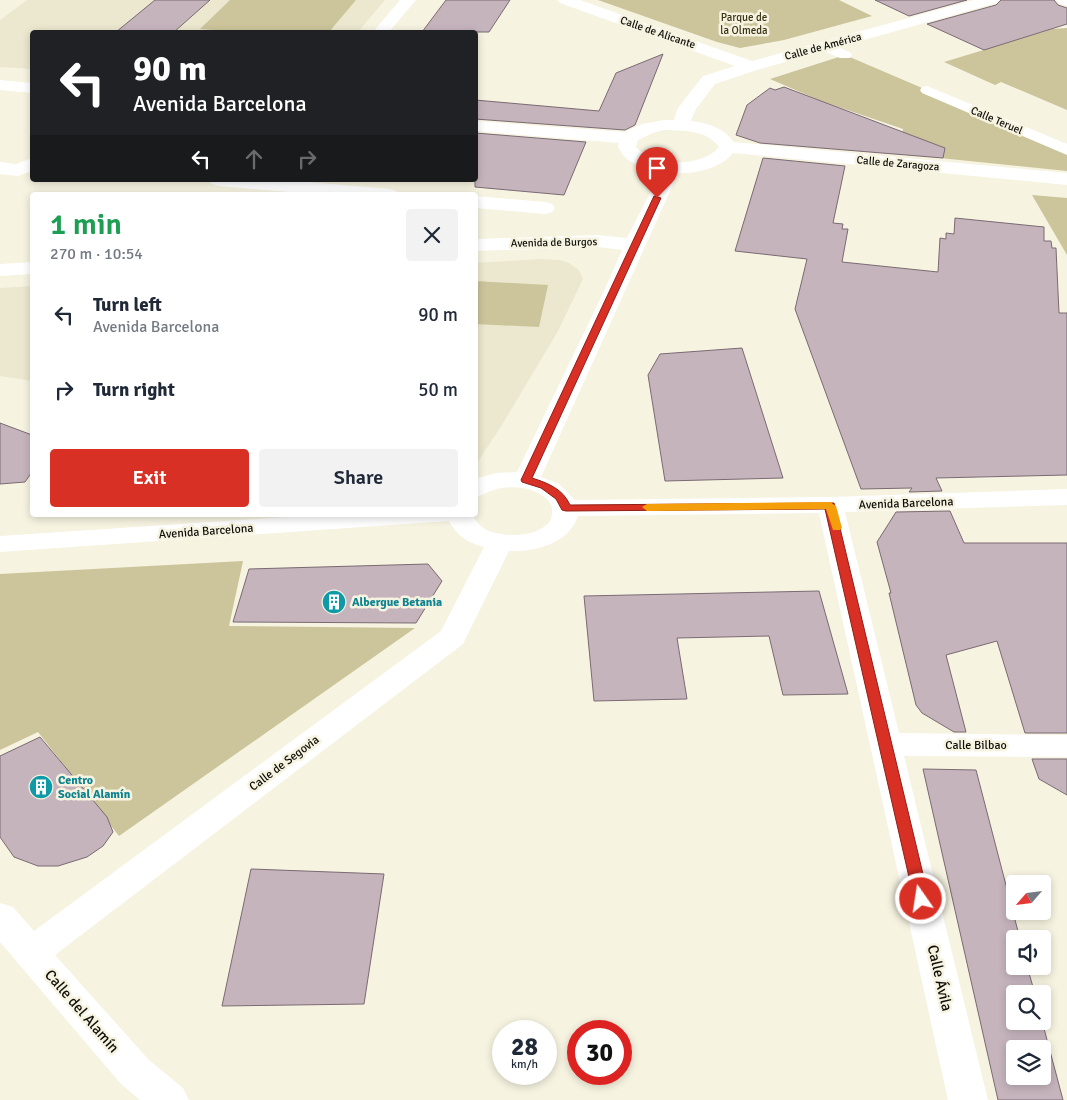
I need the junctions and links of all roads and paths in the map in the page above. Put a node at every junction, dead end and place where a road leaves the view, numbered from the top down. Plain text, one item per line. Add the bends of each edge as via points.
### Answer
1 (408, 0) edge
2 (565, 0) edge
3 (991, 0) edge
4 (383, 30) edge
5 (824, 46) junction
6 (845, 55) dead end
7 (751, 66) junction
8 (0, 85) edge
9 (30, 88) edge
10 (927, 90) dead end
11 (681, 125) junction
12 (478, 126) edge
13 (629, 138) junction
14 (728, 148) junction
15 (1067, 150) edge
16 (17, 167) edge
17 (672, 167) junction
18 (1067, 179) edge
19 (242, 182) edge
20 (0, 188) edge
21 (355, 192) edge
22 (478, 202) edge
23 (545, 208) dead end
24 (478, 245) edge
25 (634, 245) junction
26 (30, 268) edge
27 (0, 270) edge
28 (526, 480) junction
29 (478, 488) edge
30 (1067, 497) edge
31 (830, 506) junction
32 (566, 508) junction
33 (412, 517) edge
34 (461, 517) edge
35 (500, 542) junction
36 (0, 544) edge
37 (885, 744) junction
38 (1067, 746) edge
39 (0, 917) edge
40 (31, 953) junction
41 (170, 1100) edge
42 (968, 1100) edge

1 - 4 street
2 - 7 street, Calle de Alicante
3 - 5 street, Calle de América
5 - 6 street
5 - 7 street, Calle de América
7 - 11 street, Calle de América via 709,80 688,108
8 - 9 street
10 - 15 street, Calle Teruel
11 - 13 street via 648,128
11 - 14 street via 714,133 724,140
12 - 13 street
13 - 17 street via 627,148 635,156
14 - 17 street via 724,156 712,162
14 - 18 street, Calle de Zaragoza
16 - 20 street
17 - 25 street
19 - 21 street
22 - 23 street
24 - 25 street, Avenida de Burgos via 598,241
25 - 28 street
26 - 27 street
28 - 29 street via 506,479
28 - 32 street via 545,486 561,497
30 - 31 street, Avenida Barcelona
31 - 32 street, Avenida Barcelona
31 - 37 street, Calle Ávila
32 - 35 street via 557,529 545,536 519,543
33 - 36 street, Avenida Barcelona
34 - 35 street via 467,529
35 - 40 street, Calle de Segovia via 453,637
37 - 38 street, Calle Bilbao
37 - 42 street, Calle Ávila
39 - 40 street, Calle del Alamín
40 - 41 street, Calle del Alamín via 135,1072

